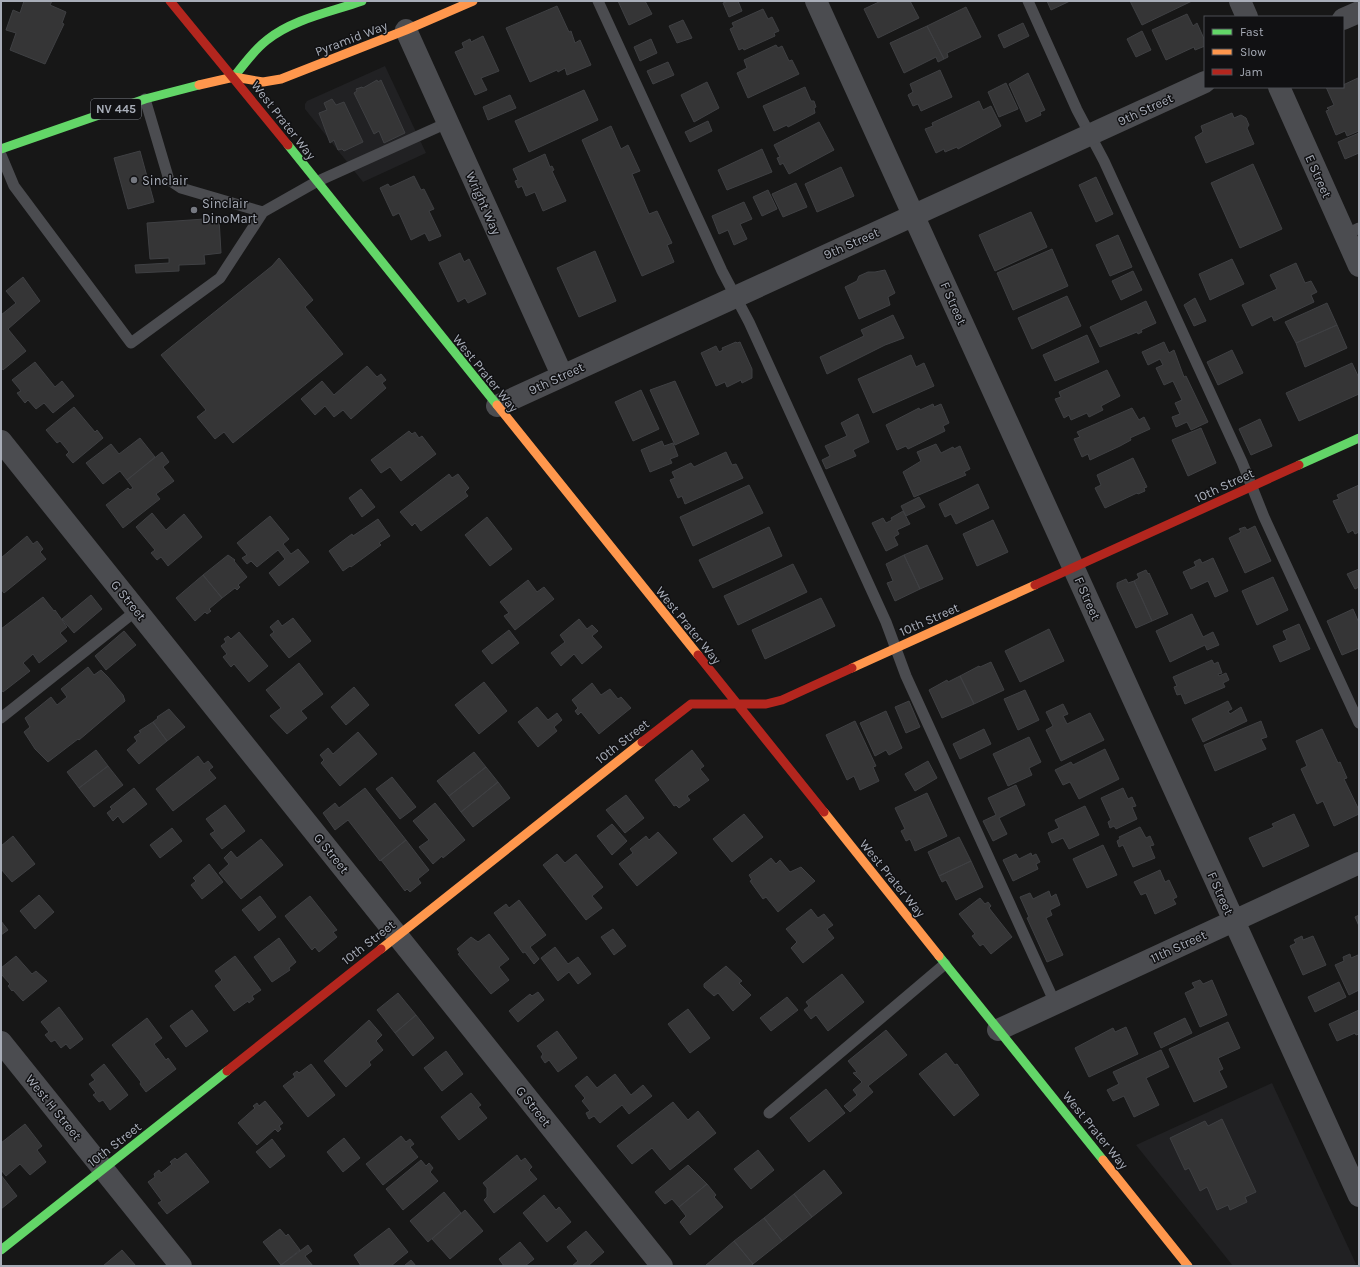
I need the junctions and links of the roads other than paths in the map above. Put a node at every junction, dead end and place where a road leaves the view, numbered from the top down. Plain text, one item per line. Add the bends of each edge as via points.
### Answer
1 (170, 1) edge
2 (362, 1) edge
3 (473, 1) edge
4 (598, 1) edge
5 (816, 1) edge
6 (1028, 1) edge
7 (1240, 1) edge
8 (1359, 12) edge
9 (1247, 16) edge
10 (1344, 19) edge
11 (406, 30) junction
12 (234, 77) junction
13 (1204, 82) edge
14 (1280, 88) edge
15 (145, 99) junction
16 (447, 123) junction
17 (1090, 134) junction
18 (1, 149) edge
19 (1, 155) edge
20 (316, 182) junction
21 (263, 212) junction
22 (914, 215) junction
23 (1352, 231) edge
24 (1359, 266) edge
25 (736, 296) junction
26 (562, 375) junction
27 (496, 406) junction
28 (1359, 438) edge
29 (1, 441) edge
30 (1251, 487) junction
31 (1074, 568) junction
32 (136, 610) junction
33 (896, 649) junction
34 (736, 704) junction
35 (1, 718) edge
36 (1359, 723) edge
37 (1359, 863) edge
38 (1234, 920) junction
39 (398, 935) junction
40 (945, 964) junction
41 (1055, 1002) junction
42 (998, 1030) junction
43 (1, 1042) edge
44 (768, 1112) dead end
45 (103, 1169) junction
46 (1359, 1196) edge
47 (1, 1250) edge
48 (181, 1266) edge
49 (662, 1266) edge
50 (1188, 1266) edge

1 - 12 main road, West Prater Way
2 - 12 main road via 288,28 270,38 256,50
3 - 11 main road, Pyramid Way / NV 445
4 - 25 lane via 722,271
5 - 22 street, F Street
6 - 17 lane
7 - 9 street
8 - 10 street
11 - 12 main road, Pyramid Way / NV 445 via 281,79 263,82
11 - 16 street, Wright Way
12 - 15 main road, Pyramid Way / NV 445
12 - 20 main road, West Prater Way
13 - 17 street, 9th Street
14 - 23 street, E Street
15 - 18 main road, Pyramid Way / NV 445
15 - 21 lane via 169,180 181,188
16 - 20 lane
16 - 26 street, Wright Way
17 - 22 street, 9th Street
17 - 30 lane
19 - 21 lane via 14,186 131,343 220,278
20 - 21 lane
20 - 27 main road, West Prater Way
22 - 25 street, 9th Street
22 - 31 street, F Street
23 - 24 street, E Street
25 - 26 street, 9th Street
25 - 33 lane via 886,622
26 - 27 street, 9th Street
27 - 34 main road, West Prater Way
28 - 30 main road, 10th Street
29 - 32 street, G Street
30 - 31 main road, 10th Street
30 - 36 lane
31 - 33 main road, 10th Street
31 - 38 street, F Street
32 - 35 lane
32 - 39 street, G Street
33 - 34 main road, 10th Street via 782,700 766,704
33 - 41 lane
34 - 39 main road, 10th Street via 691,704
34 - 40 main road, West Prater Way
37 - 38 street, 11th Street
38 - 41 street, 11th Street
38 - 46 street, F Street
39 - 45 main road, 10th Street
39 - 49 street, G Street
40 - 42 main road, West Prater Way
40 - 44 lane
41 - 42 street, 11th Street
42 - 50 main road, West Prater Way
43 - 45 street, West H Street
45 - 47 main road, 10th Street
45 - 48 street, West H Street

